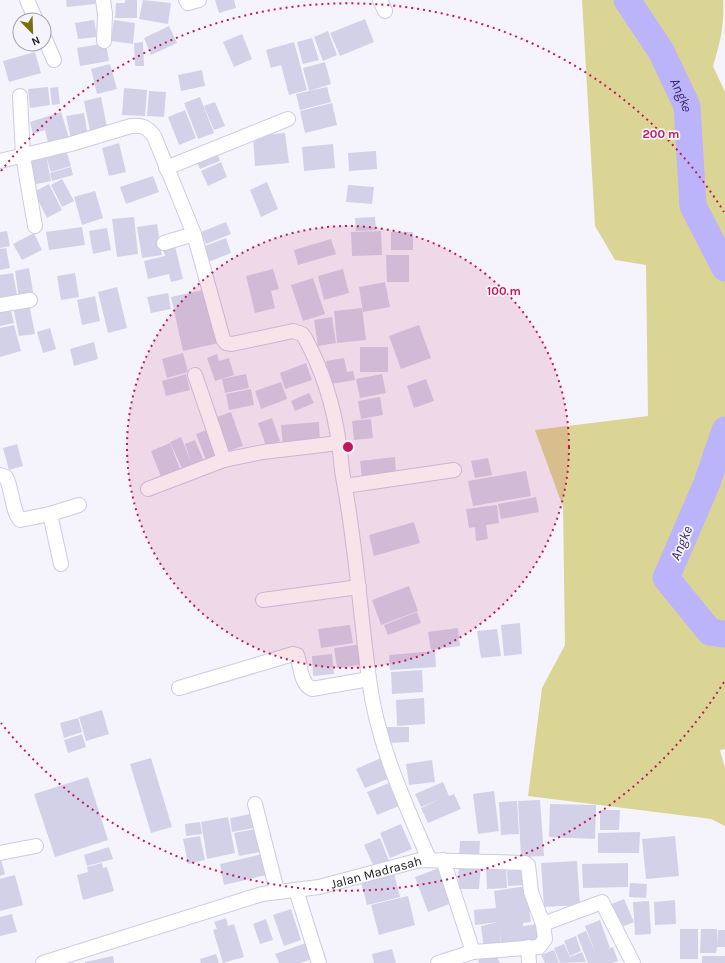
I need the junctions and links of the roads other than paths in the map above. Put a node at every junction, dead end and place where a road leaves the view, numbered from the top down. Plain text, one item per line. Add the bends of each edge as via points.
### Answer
1 (27, 0) edge
2 (103, 0) edge
3 (186, 0) edge
4 (199, 0) edge
5 (32, 12) edge
6 (104, 41) dead end
7 (51, 52) edge
8 (54, 60) dead end
9 (20, 96) dead end
10 (288, 119) dead end
11 (23, 156) junction
12 (0, 161) edge
13 (166, 168) junction
14 (35, 226) dead end
15 (194, 234) junction
16 (164, 243) dead end
17 (30, 300) dead end
18 (0, 305) edge
19 (195, 375) dead end
20 (339, 443) junction
21 (224, 460) junction
22 (454, 470) dead end
23 (0, 475) edge
24 (346, 486) junction
25 (148, 489) dead end
26 (79, 505) dead end
27 (50, 514) junction
28 (61, 564) dead end
29 (359, 587) junction
30 (263, 600) dead end
31 (369, 680) junction
32 (179, 688) dead end
33 (255, 804) dead end
34 (36, 846) dead end
35 (0, 854) edge
36 (429, 859) junction
37 (443, 860) junction
38 (296, 890) junction
39 (277, 891) junction
40 (543, 924) junction
41 (528, 948) junction
42 (473, 952) junction
43 (43, 963) edge
44 (318, 963) edge
45 (438, 963) edge
46 (529, 963) edge
47 (633, 963) edge

1 - 5 street
2 - 6 street
3 - 4 street via 188,3
7 - 8 street
9 - 11 street
10 - 13 street
11 - 12 street
11 - 13 street via 141,125 148,128 154,136
11 - 14 street
13 - 15 street
15 - 16 street
15 - 20 street via 223,339 226,343 232,344 293,331 302,334 326,384
17 - 18 street
19 - 21 street
20 - 21 street via 263,452
20 - 24 street
21 - 25 street
22 - 24 street
23 - 27 street via 6,477 9,482 20,520
24 - 29 street
26 - 27 street
27 - 28 street
29 - 30 street
29 - 31 street
31 - 32 street via 312,689 307,686 298,658 293,654
31 - 36 street via 385,752
33 - 39 street
34 - 35 street
36 - 37 street, Jalan Madrasah
36 - 38 street, Jalan Madrasah via 325,886
37 - 40 street, Jalan Madrasah via 525,863 528,865 532,892
37 - 42 street
38 - 39 street, Jalan Madrasah
38 - 44 street
39 - 43 street, Jalan Madrasah via 207,910
40 - 41 street via 544,942 539,947
40 - 47 street via 602,902
41 - 42 street
41 - 46 street
42 - 45 street

